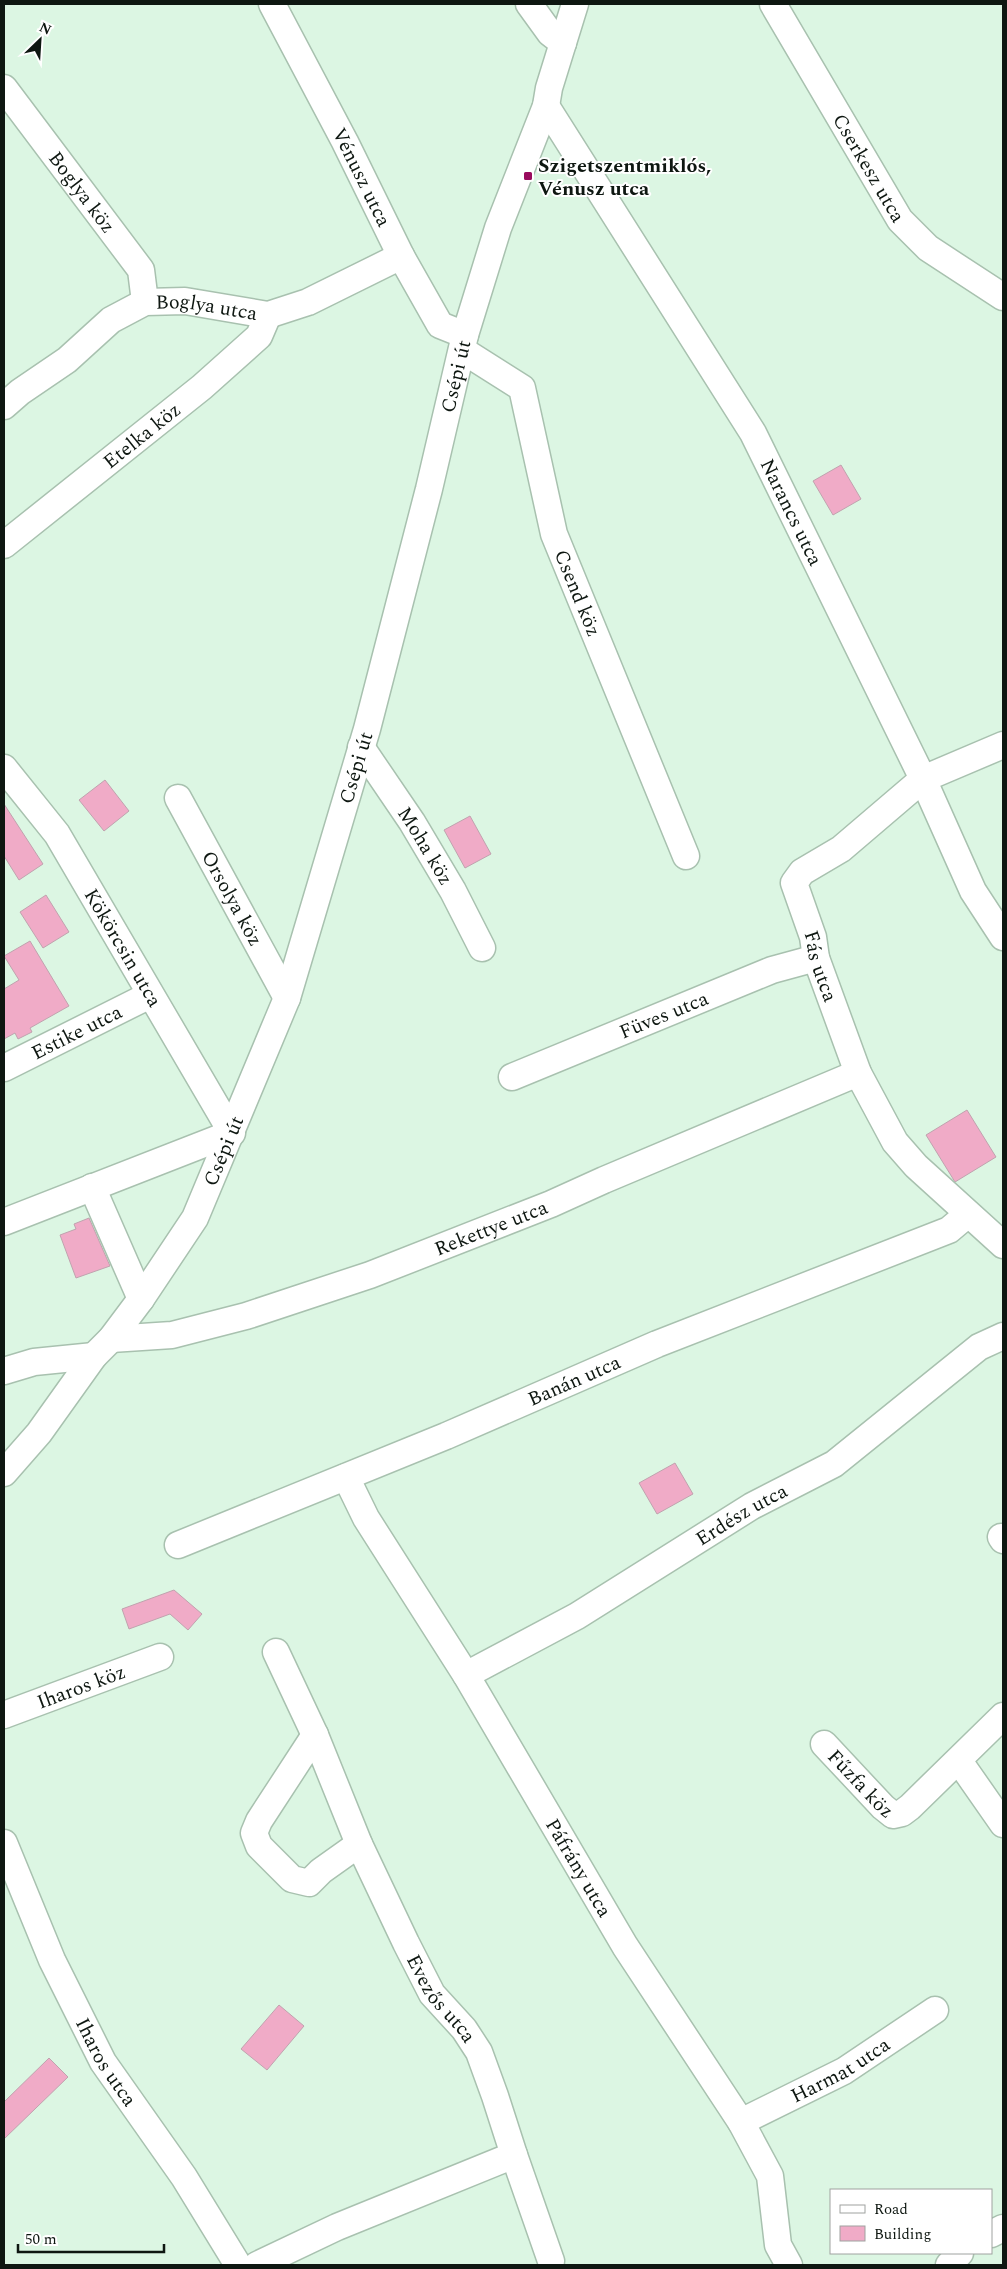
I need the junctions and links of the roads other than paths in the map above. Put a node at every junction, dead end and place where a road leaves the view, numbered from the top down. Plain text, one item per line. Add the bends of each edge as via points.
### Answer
1 (272, 4) edge
2 (530, 4) edge
3 (575, 4) edge
4 (773, 4) edge
5 (563, 43) junction
6 (4, 88) edge
7 (546, 106) junction
8 (401, 256) junction
9 (1003, 297) edge
10 (145, 302) junction
11 (268, 315) junction
12 (463, 342) junction
13 (4, 406) edge
14 (4, 545) edge
15 (1003, 745) edge
16 (361, 747) junction
17 (4, 768) edge
18 (923, 779) junction
19 (178, 798) dead end
20 (686, 856) dead end
21 (1003, 937) edge
22 (482, 948) dead end
23 (816, 958) junction
24 (150, 995) junction
25 (287, 998) junction
26 (4, 1068) edge
27 (858, 1074) junction
28 (512, 1077) dead end
29 (232, 1133) junction
30 (92, 1187) junction
31 (968, 1214) junction
32 (4, 1222) edge
33 (1003, 1245) edge
34 (141, 1299) junction
35 (1003, 1336) edge
36 (103, 1348) junction
37 (4, 1371) edge
38 (4, 1472) edge
39 (346, 1477) junction
40 (178, 1545) dead end
41 (276, 1652) dead end
42 (160, 1657) dead end
43 (466, 1675) junction
44 (4, 1715) edge
45 (1003, 1716) edge
46 (315, 1735) junction
47 (824, 1744) dead end
48 (958, 1761) junction
49 (1003, 1824) edge
50 (4, 1843) edge
51 (360, 1844) junction
52 (935, 2010) dead end
53 (741, 2122) junction
54 (514, 2154) junction
55 (959, 2254) edge
56 (551, 2261) dead end
57 (238, 2265) edge
58 (257, 2265) edge
59 (789, 2265) edge
60 (949, 2265) edge

1 - 8 street, Vénusz utca
2 - 5 street via 550,33
3 - 5 street, Csépi út
4 - 9 street, Cserkesz utca via 900,220 928,248
5 - 7 street, Csépi út via 548,88
6 - 10 street, Boglya köz via 141,270
7 - 12 street, Csépi út via 498,228
7 - 18 street, Narancs utca via 753,433
8 - 11 street, Boglya utca via 308,302
8 - 12 street, Vénusz utca via 440,325
10 - 11 street, Boglya utca via 185,300
10 - 13 street, Boglya utca via 111,320 67,360
11 - 14 street, Etelka köz via 259,336 202,387
12 - 16 street, Csépi út via 429,489
12 - 20 street, Csend köz via 522,388 554,534
15 - 18 street, Fás utca
16 - 22 street, Moha köz via 417,830
16 - 25 street, Csépi út
17 - 24 street, Kökörcsin utca via 57,834
18 - 21 street, Narancs utca via 974,891
18 - 23 street, Fás utca via 841,849 802,872 794,883 813,937
19 - 25 street, Orsolya köz
23 - 27 street, Fás utca
23 - 28 street, Füves utca via 772,970
24 - 26 street, Estike utca
24 - 29 street, Kökörcsin utca
25 - 29 street, Csépi út
27 - 31 street, Fás utca via 895,1142
27 - 36 street, Rekettye utca via 551,1204 370,1275 246,1316
29 - 30 street
29 - 34 street, Csépi út via 195,1218
30 - 32 street
30 - 34 street
31 - 33 street, Fás utca
31 - 39 street, Banán utca via 949,1230 657,1344
34 - 36 street, Csépi út
35 - 43 street, Erdész utca via 979,1347 834,1464 752,1506 577,1616
36 - 37 street, Rekettye utca
36 - 38 street, Csépi út via 39,1433
39 - 40 street, Banán utca
39 - 43 street, Páfrány utca via 366,1518
41 - 46 street, Evezős utca
42 - 44 street, Iharos köz
43 - 53 street, Páfrány utca via 625,1946
45 - 48 street
46 - 51 street, Evezős utca
46 - 51 street via 259,1821 254,1833 259,1846 292,1879 309,1883
47 - 48 street, Fűzfa köz via 893,1815 902,1813
48 - 49 street
50 - 57 street, Iharos utca via 52,1960 103,2062 184,2177
51 - 54 street, Evezős utca via 432,1994 464,2029 479,2052
52 - 53 street, Harmat utca via 844,2071
53 - 59 street, Páfrány utca via 770,2176 778,2245
54 - 56 street, Evezős utca
54 - 58 street via 337,2227
55 - 60 street

